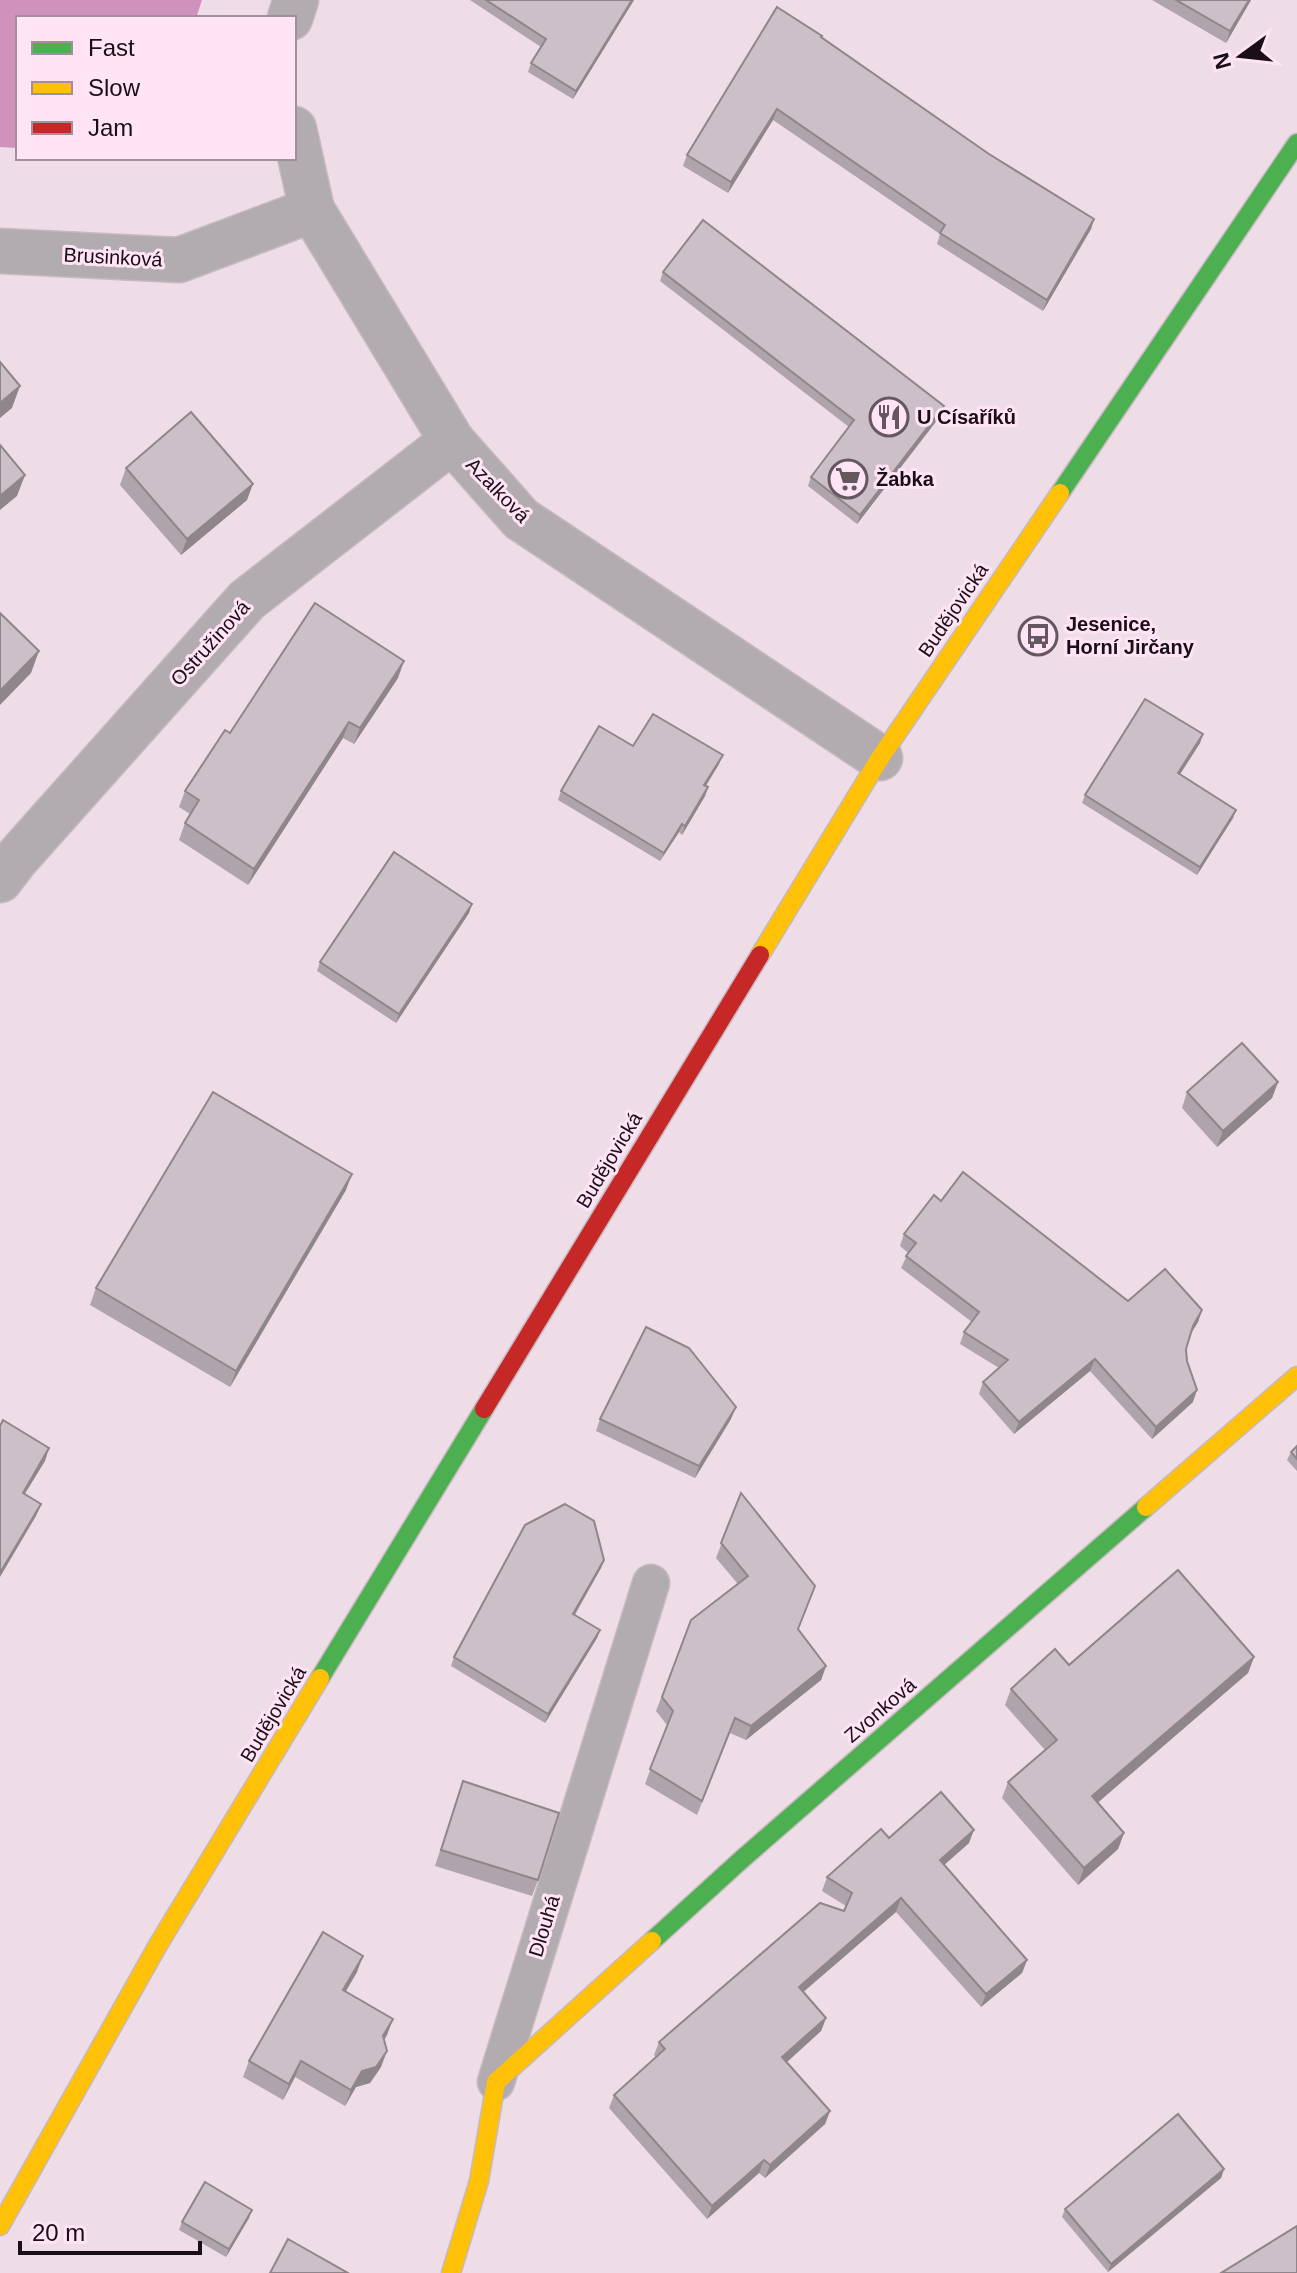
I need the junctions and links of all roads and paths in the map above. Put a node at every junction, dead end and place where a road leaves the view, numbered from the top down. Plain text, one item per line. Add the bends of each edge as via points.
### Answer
1 (296, 138) edge
2 (1297, 143) edge
3 (312, 210) junction
4 (0, 251) edge
5 (452, 441) junction
6 (880, 758) junction
7 (0, 880) edge
8 (1297, 1376) edge
9 (651, 1583) dead end
10 (496, 2082) junction
11 (0, 2226) edge
12 (451, 2273) edge

1 - 3 street, Azalková
2 - 6 main road, Budějovická
3 - 4 street, Brusinková via 179,260
3 - 5 street, Azalková
5 - 6 street, Azalková via 521,519
5 - 7 street, Ostružinová via 247,600
6 - 11 main road, Budějovická via 158,1945
8 - 10 main road, Zvonková via 741,1860
9 - 10 lane, Dlouhá
10 - 12 main road, Dlouhá via 479,2181

